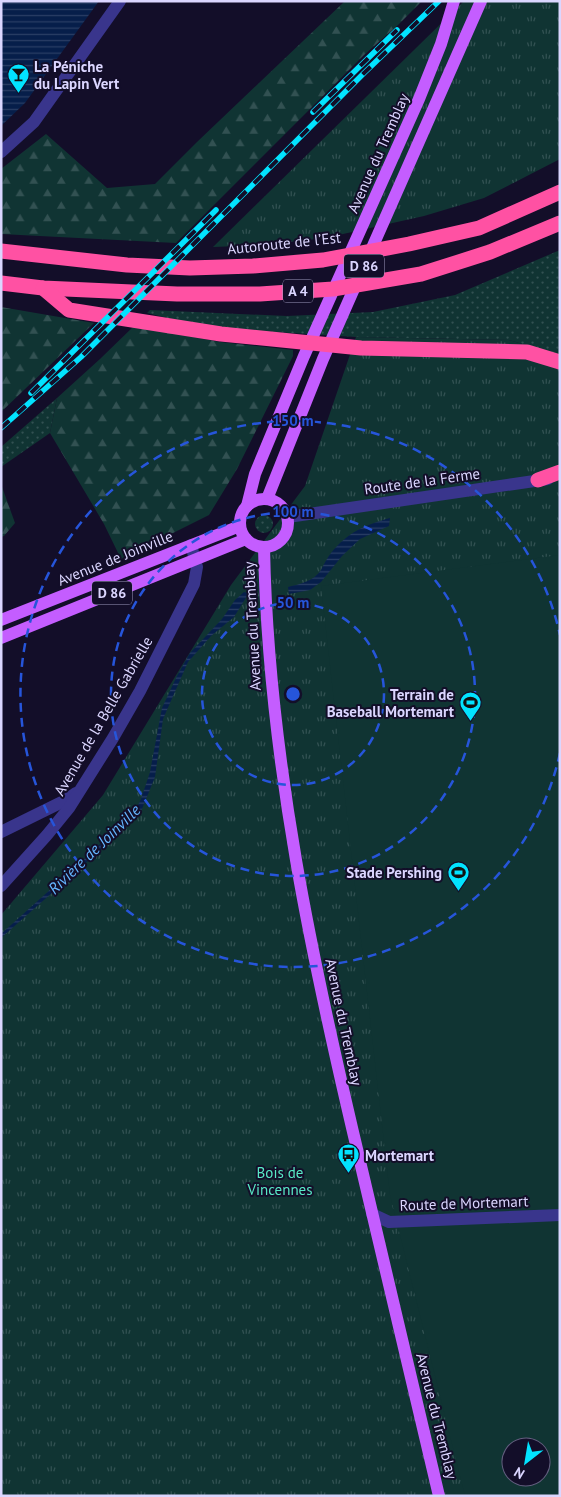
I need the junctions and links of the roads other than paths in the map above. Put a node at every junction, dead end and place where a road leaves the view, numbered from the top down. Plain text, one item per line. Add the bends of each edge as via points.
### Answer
1 (120, 1) edge
2 (481, 1) edge
3 (454, 3) edge
4 (1, 152) edge
5 (560, 192) edge
6 (560, 223) edge
7 (1, 251) edge
8 (1, 283) edge
9 (43, 288) junction
10 (560, 362) edge
11 (560, 472) edge
12 (560, 478) edge
13 (538, 480) junction
14 (267, 498) junction
15 (247, 506) junction
16 (288, 517) junction
17 (240, 526) junction
18 (246, 539) junction
19 (191, 545) junction
20 (264, 547) junction
21 (195, 560) junction
22 (1, 620) edge
23 (1, 638) edge
24 (78, 792) junction
25 (20, 824) junction
26 (1, 832) edge
27 (33, 849) junction
28 (1, 886) edge
29 (372, 1214) junction
30 (560, 1215) edge
31 (439, 1496) edge

1 - 4 street via 34,122
2 - 14 main road, D 86 via 323,359
3 - 15 main road, Avenue du Tremblay / D 86 via 441,44 385,177 255,474
5 - 7 highway, Autoroute de l’Est / A 4 via 479,228 322,260 190,268 127,265
6 - 9 highway, A 4 via 490,252 421,274 333,289 260,294 177,294
8 - 9 highway, A 4
9 - 10 highway via 69,310 222,334 361,348 527,352
11 - 13 highway
12 - 13 street, Route de la Ferme
13 - 16 street, Route de la Ferme
14 - 15 main road
14 - 16 main road via 278,502
15 - 17 main road
16 - 20 main road via 284,538
17 - 18 main road
17 - 19 main road, Avenue de Joinville / D 86
18 - 20 main road
18 - 21 main road, Avenue de Joinville / D 86
19 - 21 street, Avenue de la Belle Gabrielle
19 - 22 main road, Avenue de Joinville / D 86
20 - 29 main road, Avenue du Tremblay via 268,643 282,767 312,951
21 - 23 main road, Avenue de Joinville / D 86
21 - 24 street, Avenue de la Belle Gabrielle via 196,578 187,599 113,738
24 - 25 street
24 - 27 street, Avenue de la Belle Gabrielle via 69,808
25 - 26 street
25 - 27 street via 37,822 42,827
27 - 28 street, Avenue de la Belle Gabrielle
29 - 30 street, Route de Mortemart via 389,1222
29 - 31 main road, Avenue du Tremblay

